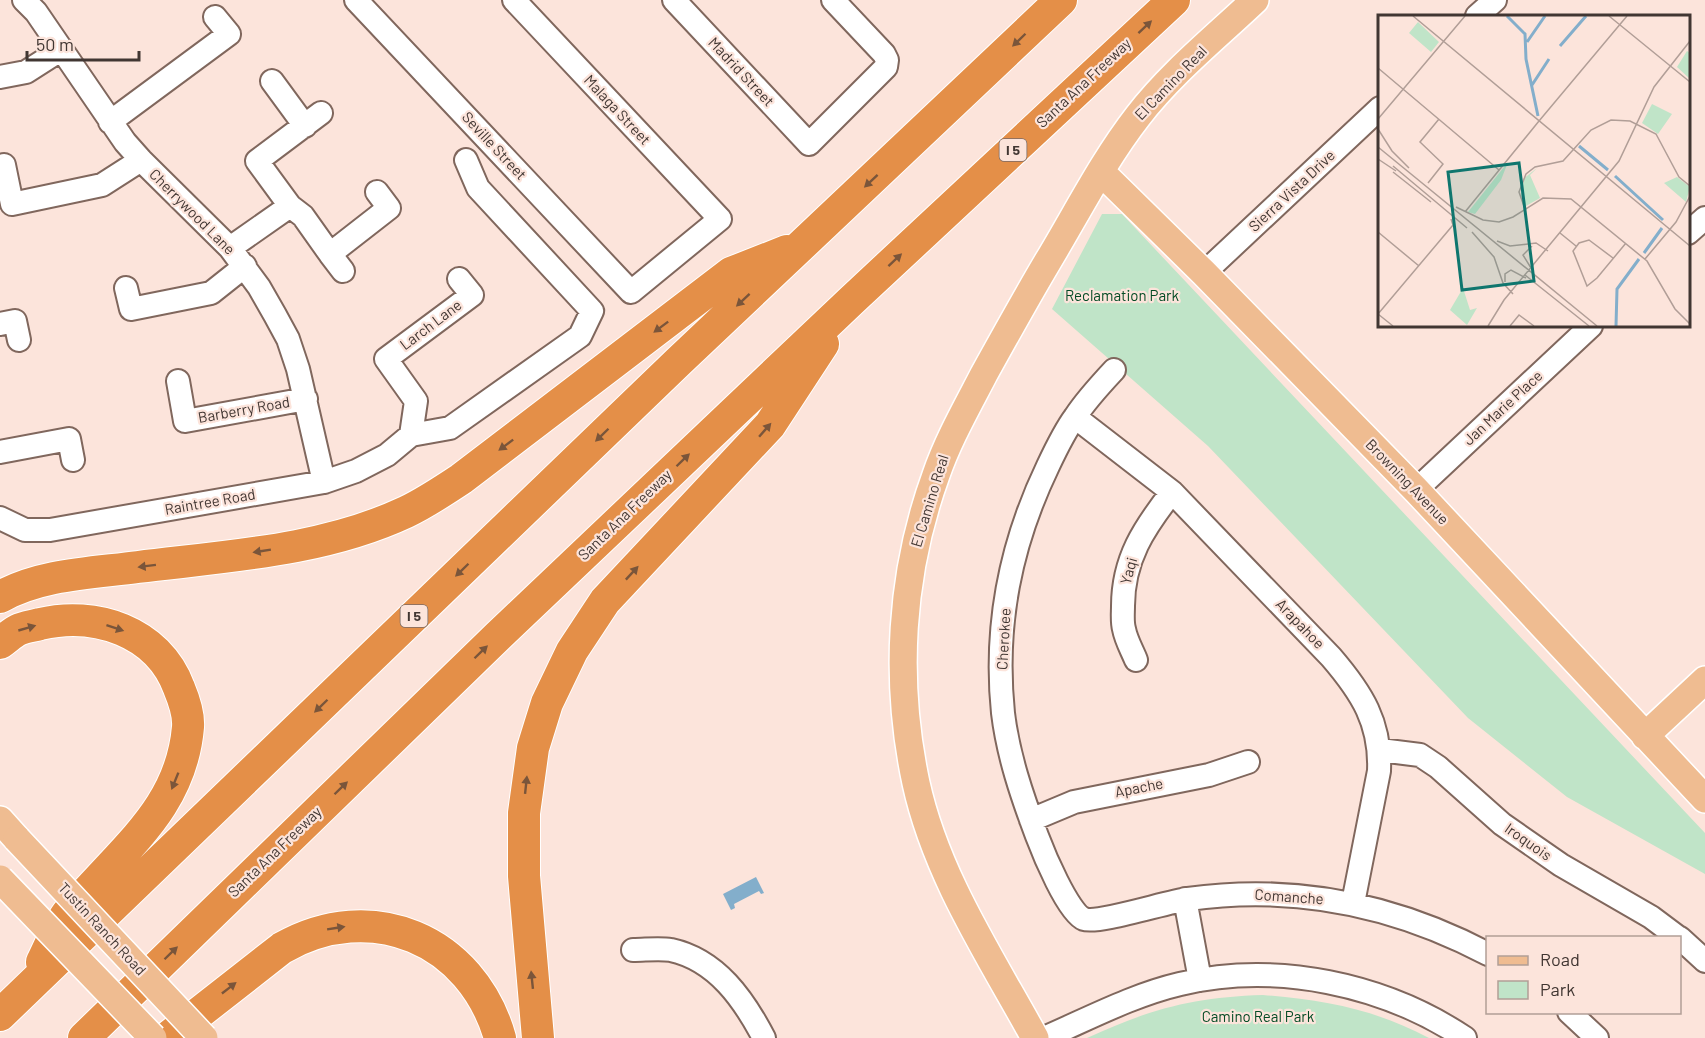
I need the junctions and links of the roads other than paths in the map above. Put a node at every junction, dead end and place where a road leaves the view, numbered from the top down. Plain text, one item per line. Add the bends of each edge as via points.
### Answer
1 (24, 0) edge
2 (514, 0) edge
3 (674, 0) edge
4 (833, 0) edge
5 (1061, 0) edge
6 (1174, 0) edge
7 (1255, 0) edge
8 (1495, 0) edge
9 (370, 5) edge
10 (1478, 15) edge
11 (215, 17) dead end
12 (62, 49) junction
13 (0, 77) edge
14 (272, 81) dead end
15 (1378, 110) edge
16 (110, 122) junction
17 (141, 160) junction
18 (466, 160) dead end
19 (4, 165) dead end
20 (1101, 172) junction
21 (383, 200) dead end
22 (290, 206) junction
23 (1705, 218) edge
24 (1690, 232) edge
25 (801, 246) junction
26 (230, 248) junction
27 (244, 266) junction
28 (1204, 273) junction
29 (459, 279) dead end
30 (126, 288) dead end
31 (631, 292) joint
32 (852, 300) junction
33 (0, 324) edge
34 (1590, 327) edge
35 (19, 340) dead end
36 (1113, 370) dead end
37 (178, 381) dead end
38 (306, 399) junction
39 (1075, 417) junction
40 (411, 435) junction
41 (0, 452) edge
42 (73, 460) dead end
43 (324, 482) junction
44 (1416, 490) junction
45 (1172, 492) junction
46 (0, 518) edge
47 (0, 597) edge
48 (0, 644) edge
49 (1136, 660) dead end
50 (1705, 680) edge
51 (1645, 736) junction
52 (1380, 750) junction
53 (1248, 762) dead end
54 (1705, 799) edge
55 (1031, 820) junction
56 (8, 830) edge
57 (0, 879) edge
58 (1185, 899) junction
59 (1353, 903) junction
60 (1083, 919) joint
61 (1676, 936) edge
62 (1681, 940) edge
63 (633, 950) dead end
64 (1486, 953) edge
65 (1705, 961) edge
66 (1200, 980) junction
67 (29, 988) junction
68 (1571, 1014) edge
69 (0, 1015) edge
70 (1592, 1036) edge
71 (84, 1038) edge
72 (153, 1038) edge
73 (167, 1038) edge
74 (204, 1038) edge
75 (500, 1038) edge
76 (538, 1038) edge
77 (764, 1038) edge
78 (1035, 1038) edge
79 (1044, 1038) edge
80 (1464, 1038) edge

1 - 12 street, Cherrywood Lane
2 - 31 street, Malaga Street via 720,219
3 - 4 street, Madrid Street via 809,144 886,67 884,54
5 -> 25 highway, I 5
32 -> 6 highway, Santa Ana Freeway / I 5
7 - 20 main road, El Camino Real via 1154,96
8 - 10 street
9 - 31 street, Seville Street
11 - 16 street via 228,34
12 - 13 street via 26,72
12 - 16 street, Cherrywood Lane
14 - 22 street via 313,120 257,161
15 - 28 street, Sierra Vista Drive
16 - 17 street, Cherrywood Lane
17 - 19 street via 102,185 12,204
17 - 26 street, Cherrywood Lane
18 - 40 street via 478,188 592,311 580,336 450,428
20 - 28 main road, Browning Avenue
20 - 78 main road, El Camino Real via 957,425 921,525 906,598 905,712 927,823 953,888
21 - 22 street via 336,262 303,216
22 - 26 street
23 - 24 street
25 -> 47 highway via 731,273 461,479 404,513 319,542 57,578 19,586
25 -> 67 highway, I 5
26 - 27 street, Cherrywood Lane
27 - 30 street via 211,292 131,309
27 - 38 street, Cherrywood Lane via 288,339
28 - 44 main road, Browning Avenue
29 - 40 street, Larch Lane via 471,295 377,365 416,401
71 -> 32 highway, Santa Ana Freeway / I 5 via 498,636
76 -> 32 highway via 524,876 524,813 533,748 547,703 572,651 605,601 770,425
33 - 35 street via 15,321
34 - 44 street, Jan Marie Place
36 - 39 street, Cherokee
37 - 38 street, Barberry Road via 186,421
38 - 43 street, Cherrywood Lane
39 - 45 street, Arapahoe
39 - 55 street, Cherokee via 1035,494 1010,571 1004,612 1004,714 1014,766
40 - 43 street, Raintree Road via 356,471
41 - 42 street via 69,439
43 - 46 street, Raintree Road via 50,530 25,530
44 - 51 main road, Browning Avenue
45 - 49 street, Yaqi via 1139,539 1127,568 1123,628
45 - 52 street, Arapahoe via 1354,683 1375,727
48 -> 67 highway via 19,629 58,620 90,620 124,630 159,653 175,677 188,725 183,759 170,793 67,914
50 - 51 main road
51 - 54 main road, Browning Avenue
52 - 59 street, Arapahoe
52 - 61 street, Iroquois via 1420,755 1438,766 1527,842
53 - 55 street, Apache via 1209,775 1074,802
55 - 60 street, Cherokee via 1041,849 1070,905
56 - 74 main road, Tustin Ranch Road, bridge
57 - 72 main road, bridge
58 - 59 street, Comanche via 1292,895
58 - 60 street, Comanche via 1096,921
58 - 66 street
59 - 64 street, Comanche via 1420,923
62 - 65 street, Iroquois
63 - 77 street via 670,950 715,971 745,1003
66 - 79 street via 1142,996
66 - 80 street via 1275,976 1326,982 1406,1006
67 - 69 highway, I 5
68 - 70 street
73 -> 75 highway via 282,948 324,930 358,925 402,932 445,954 485,1000

